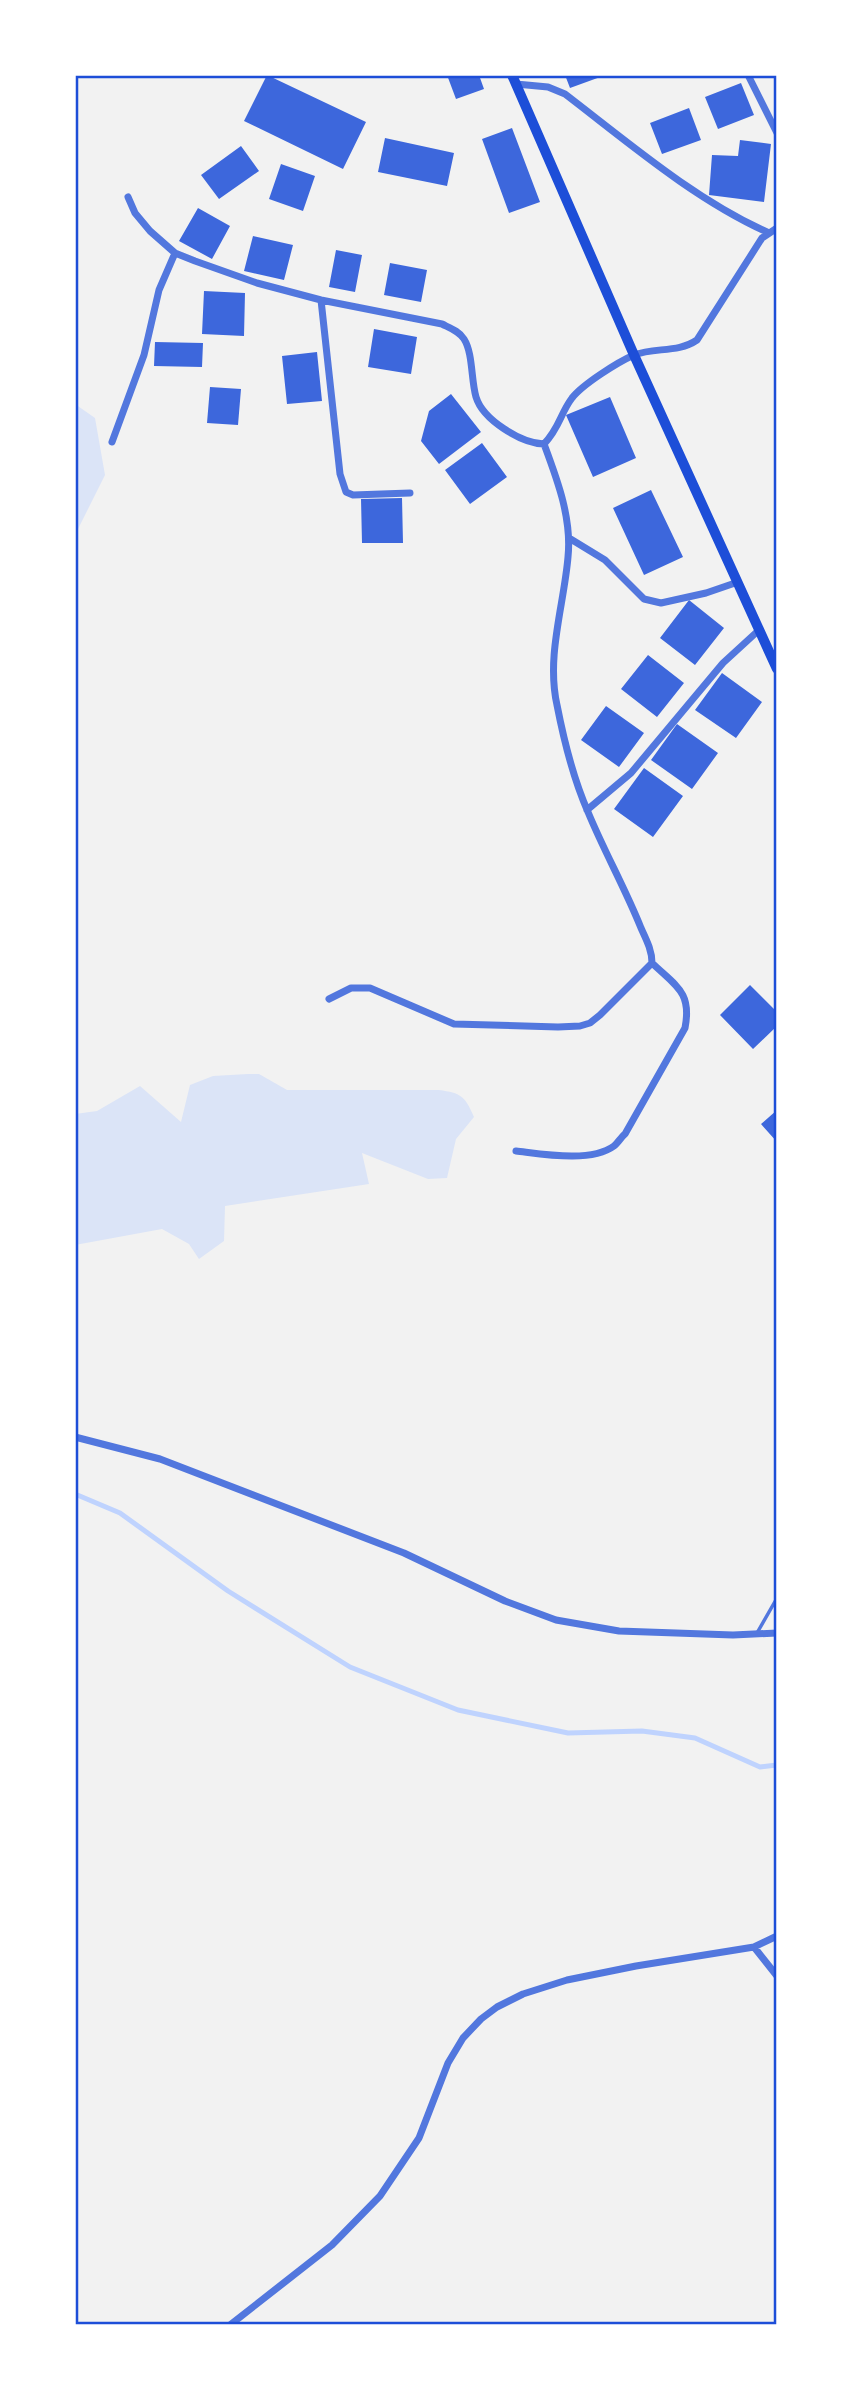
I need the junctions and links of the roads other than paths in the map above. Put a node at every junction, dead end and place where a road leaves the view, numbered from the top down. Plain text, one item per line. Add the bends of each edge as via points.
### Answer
1 (748, 75) edge
2 (514, 79) edge
3 (777, 133) edge
4 (128, 197) dead end
5 (777, 228) edge
6 (768, 232) junction
7 (175, 253) junction
8 (321, 300) junction
9 (634, 355) junction
10 (111, 442) dead end
11 (544, 444) junction
12 (410, 493) dead end
13 (569, 538) junction
14 (738, 582) junction
15 (759, 630) junction
16 (777, 669) edge
17 (587, 810) junction
18 (652, 963) junction
19 (330, 999) dead end
20 (516, 1151) dead end
21 (75, 1437) edge
22 (777, 1598) edge
23 (777, 1633) edge
24 (756, 1634) junction
25 (777, 1936) edge
26 (754, 1947) junction
27 (777, 1976) edge
28 (230, 2325) edge

1 - 3 street
2 - 6 street via 565,94 701,195
2 - 9 main road
4 - 7 street via 150,231
5 - 6 street
6 - 9 street via 696,340 687,347
7 - 8 street
7 - 10 street
8 - 11 street via 454,330 468,349 477,400 486,413 522,440
8 - 12 street via 340,474 346,492
9 - 11 street via 573,397
9 - 14 main road
11 - 13 street
13 - 14 street via 605,560 644,599 661,603
13 - 17 street via 557,625 556,701
14 - 15 main road
15 - 16 main road
15 - 17 street via 723,663 631,773
17 - 18 street via 633,908
18 - 19 street via 600,1015 580,1026 454,1024 370,988 351,988
18 - 20 street via 682,992 688,1013 685,1028 625,1134 613,1147 586,1156
21 - 24 street via 160,1459 404,1553 556,1620 619,1631
22 - 24 lane
23 - 24 street
25 - 26 street
26 - 27 street
26 - 28 street via 567,1980 497,2007 463,2038 448,2063 419,2138 380,2196 332,2245

